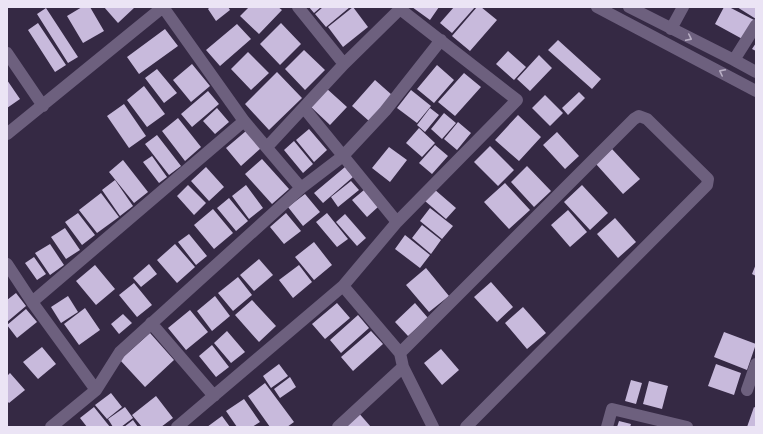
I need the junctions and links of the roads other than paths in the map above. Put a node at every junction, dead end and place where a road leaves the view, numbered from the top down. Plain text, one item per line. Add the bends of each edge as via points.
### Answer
1 (163, 7) edge
2 (298, 7) edge
3 (597, 7) edge
4 (629, 7) edge
5 (683, 7) edge
6 (401, 8) edge
7 (756, 25) edge
8 (671, 29) junction
9 (440, 40) junction
10 (7, 52) edge
11 (734, 60) junction
12 (344, 64) junction
13 (756, 72) edge
14 (756, 91) edge
15 (43, 106) junction
16 (304, 108) junction
17 (244, 121) junction
18 (7, 134) edge
19 (267, 147) junction
20 (343, 156) junction
21 (301, 188) junction
22 (397, 222) junction
23 (7, 264) edge
24 (343, 286) junction
25 (32, 302) junction
26 (152, 322) junction
27 (400, 352) junction
28 (756, 364) edge
29 (403, 367) junction
30 (96, 390) junction
31 (747, 390) dead end
32 (214, 396) junction
33 (51, 427) edge
34 (177, 427) edge
35 (338, 427) edge
36 (433, 427) edge
37 (466, 427) edge
38 (607, 427) edge
39 (687, 427) edge

1 - 15 street
1 - 17 street
2 - 12 street
14 -> 3 street
4 - 8 street
5 - 8 street
6 - 9 street
6 - 12 street
7 - 11 street
8 -> 11 street
9 - 20 street via 385,111
9 - 22 street via 516,100
10 - 15 street
11 - 13 street
12 - 16 street
15 - 18 street
16 - 19 street
16 - 20 street
17 - 19 street
17 - 25 street
19 - 21 street
20 - 21 street
20 - 22 street
21 - 26 street
22 - 24 street
23 - 25 street
24 - 27 street
24 - 32 street
25 - 30 street
26 - 30 street via 120,352
26 - 32 street
27 - 29 street
27 - 37 street via 639,116 647,119 708,179 707,185
28 - 31 street
29 - 35 street
29 - 36 street
30 - 33 street
32 - 34 street
38 - 39 street via 612,409

